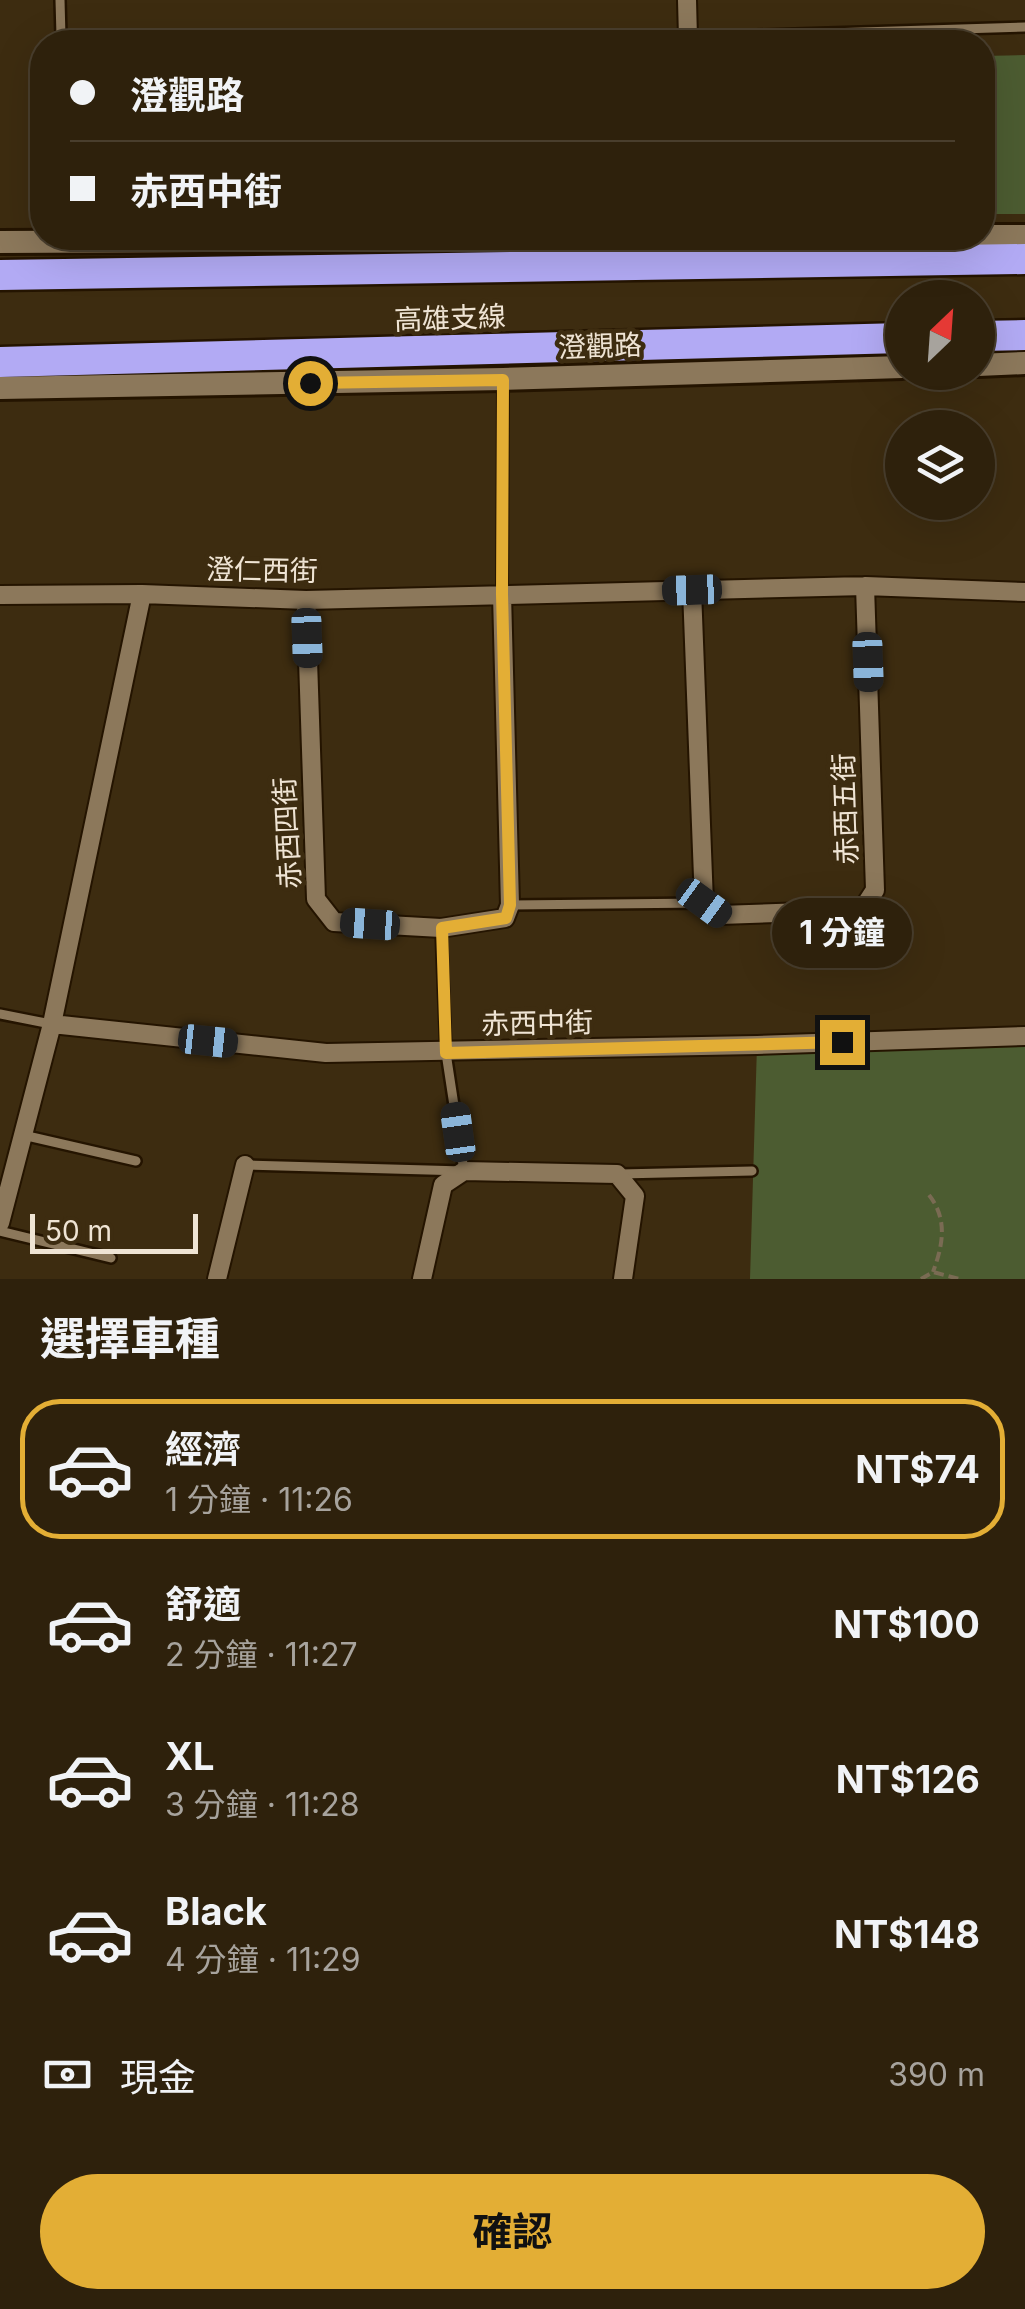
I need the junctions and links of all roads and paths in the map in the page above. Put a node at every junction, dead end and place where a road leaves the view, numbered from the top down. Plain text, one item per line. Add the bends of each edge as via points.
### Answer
1 (60, 0) edge
2 (687, 0) edge
3 (1025, 26) edge
4 (60, 30) edge
5 (688, 30) edge
6 (913, 30) edge
7 (995, 236) edge
8 (1025, 236) edge
9 (0, 242) edge
10 (30, 242) edge
11 (1025, 259) edge
12 (0, 274) edge
13 (1025, 335) edge
14 (995, 336) edge
15 (885, 338) edge
16 (0, 362) edge
17 (1025, 364) edge
18 (995, 365) edge
19 (885, 368) edge
20 (503, 380) junction
21 (0, 388) edge
22 (865, 586) junction
23 (692, 590) junction
24 (1025, 592) edge
25 (142, 594) junction
26 (502, 594) junction
27 (0, 595) edge
28 (306, 600) junction
29 (704, 903) junction
30 (510, 905) junction
31 (442, 928) junction
32 (0, 1014) edge
33 (52, 1024) junction
34 (1025, 1036) edge
35 (446, 1053) junction
36 (23, 1134) junction
37 (136, 1161) dead end
38 (244, 1165) joint
39 (464, 1171) junction
40 (752, 1171) dead end
41 (617, 1174) junction
42 (929, 1195) dead end
43 (0, 1224) edge
44 (0, 1231) edge
45 (111, 1258) dead end
46 (933, 1272) junction
47 (217, 1279) edge
48 (422, 1279) edge
49 (622, 1279) edge
50 (921, 1279) edge
51 (959, 1279) edge

1 - 4 lane
2 - 5 street
3 - 6 lane
7 - 8 street
9 - 10 street
11 - 12 highway, 高雄支線
13 - 14 highway
15 - 16 highway, 高雄支線
17 - 18 street
19 - 20 street, 澄觀路
20 - 21 street, 澄觀路
20 - 26 lane
22 - 23 street, 澄仁西街
22 - 24 street, 澄仁西街
22 - 29 street, 赤西五街 via 876,890 862,910 720,915
23 - 26 street, 澄仁西街
23 - 29 street
25 - 27 street, 澄仁西街
25 - 28 street, 澄仁西街
25 - 33 street
26 - 28 street, 澄仁西街
26 - 30 street
28 - 31 street, 赤西四街 via 316,899 334,922
29 - 30 lane
30 - 31 street, 赤西四街 via 506,918
31 - 35 lane
32 - 33 lane
33 - 35 street, 赤西中街 via 326,1053
33 - 36 street
34 - 35 street, 赤西中街
35 - 39 lane
36 - 37 lane
36 - 43 street
38 - 39 lane
38 - 47 street
39 - 41 street
39 - 48 street via 443,1185
40 - 41 lane
41 - 49 street via 634,1196
42 - 46 path via 943,1228
44 - 45 lane
46 - 50 path
46 - 51 path

